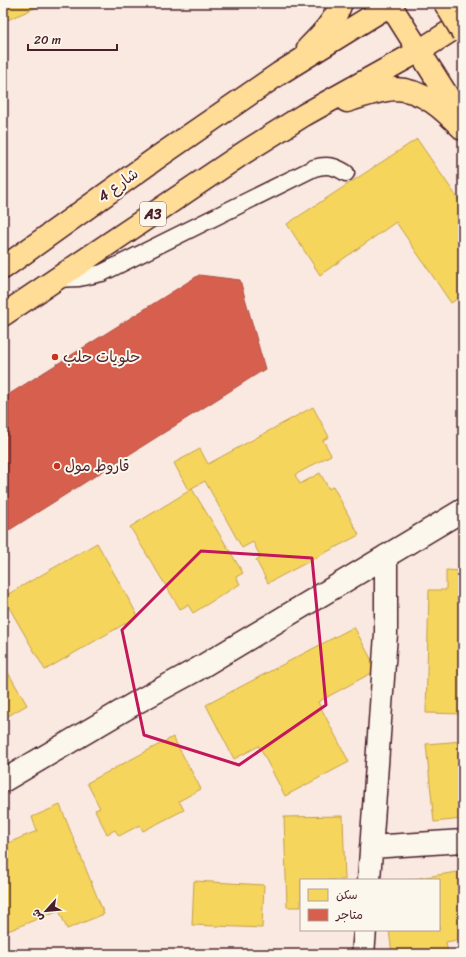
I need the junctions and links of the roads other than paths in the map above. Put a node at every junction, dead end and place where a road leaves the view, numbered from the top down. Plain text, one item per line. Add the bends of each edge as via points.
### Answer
1 (341, 3) edge
2 (445, 3) edge
3 (391, 4) edge
4 (463, 22) edge
5 (463, 33) edge
6 (419, 51) junction
7 (280, 73) junction
8 (304, 115) junction
9 (463, 120) edge
10 (463, 129) edge
11 (346, 173) dead end
12 (3, 268) edge
13 (55, 279) junction
14 (3, 315) edge
15 (463, 510) edge
16 (386, 556) junction
17 (3, 781) edge
18 (463, 841) edge
19 (371, 847) junction
20 (369, 879) edge
21 (365, 931) edge
22 (362, 954) edge

1 - 7 highway via 326,29
2 - 5 highway, bridge
3 - 6 highway
3 - 7 highway
4 - 6 highway, A3
6 - 8 highway, A3
6 - 9 highway
7 - 12 highway, شارع 4
8 - 10 highway via 395,89 420,95 449,115
8 - 13 highway, A3
11 - 13 lane via 337,166 325,165 314,168 102,272 79,278
13 - 14 highway, A3
15 - 16 street
16 - 17 street via 196,670
16 - 19 street via 386,634
18 - 19 street
19 - 20 street
21 - 22 street

